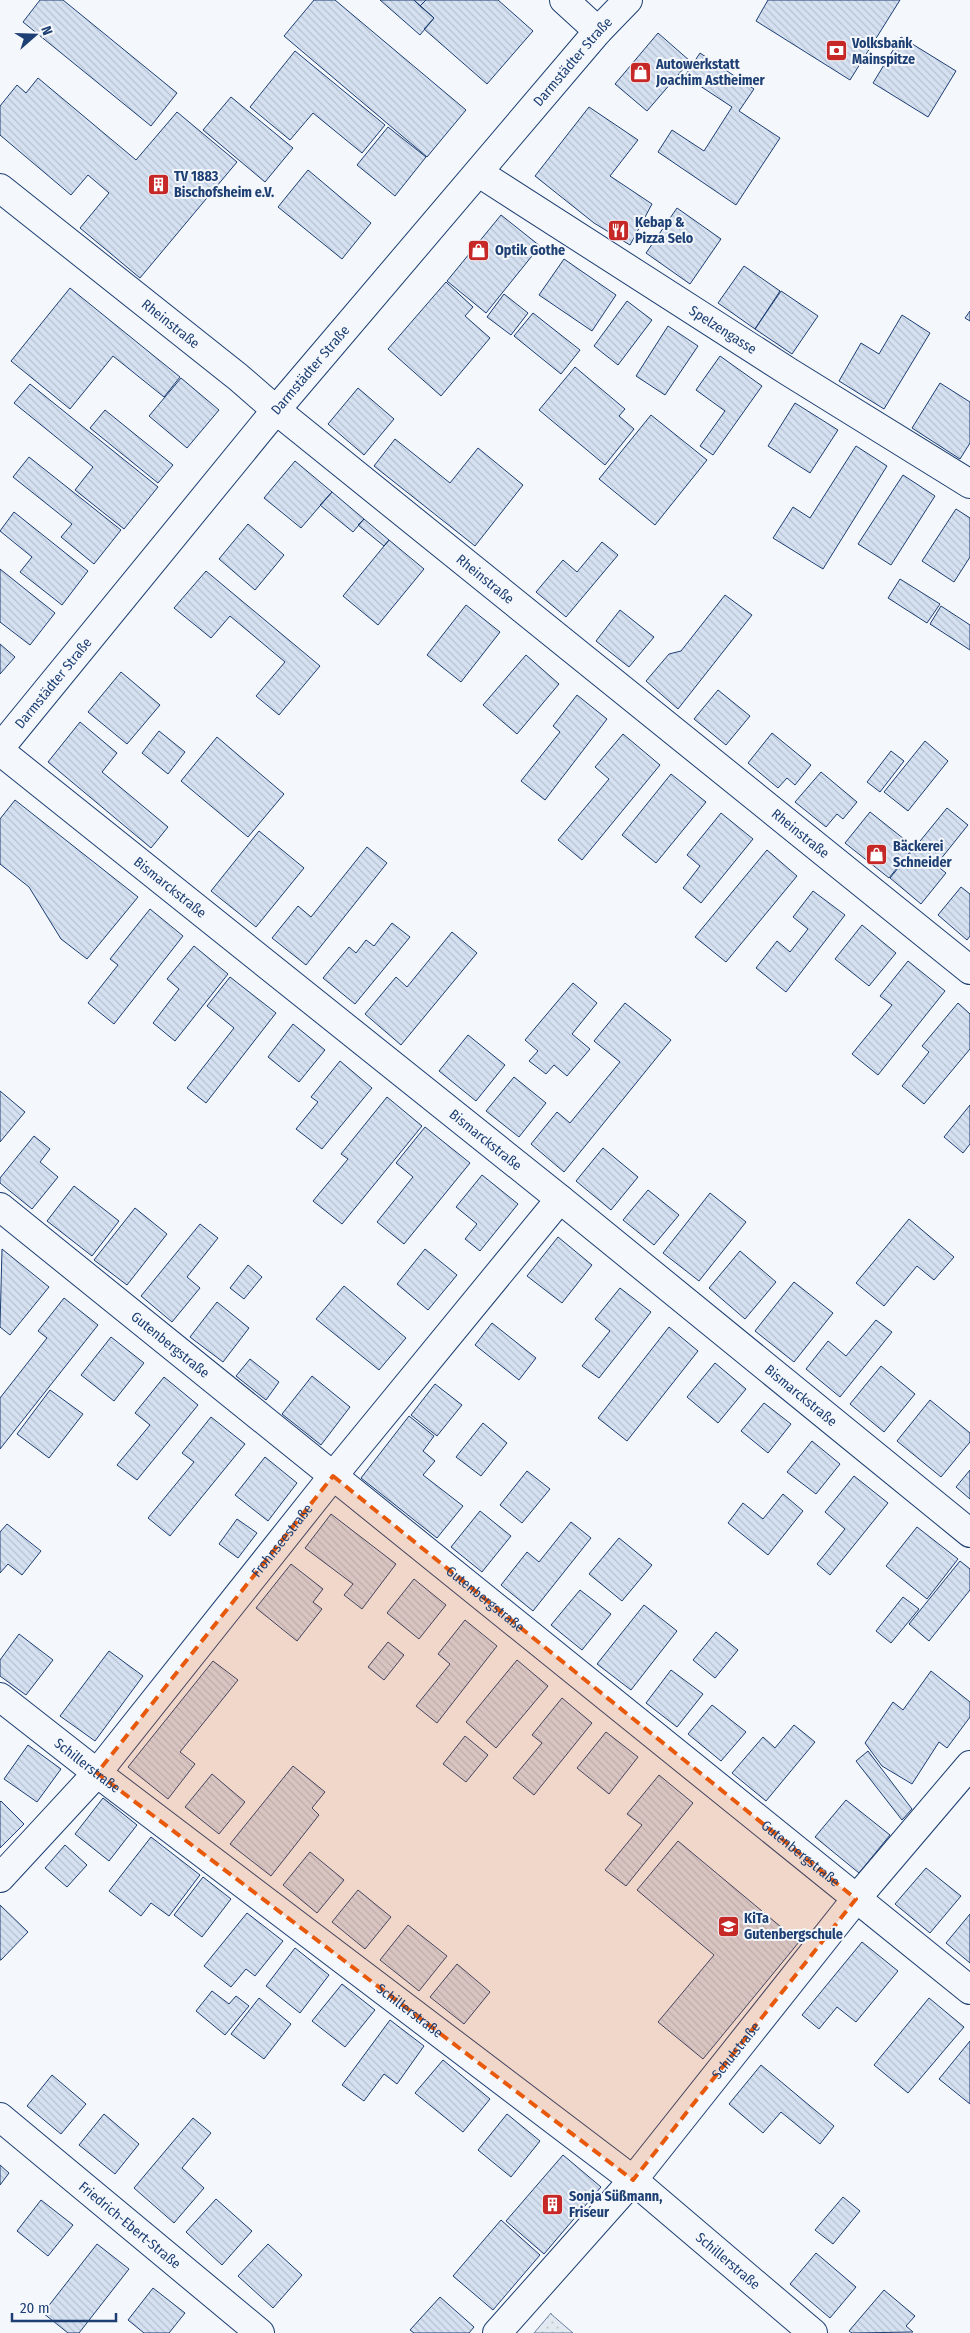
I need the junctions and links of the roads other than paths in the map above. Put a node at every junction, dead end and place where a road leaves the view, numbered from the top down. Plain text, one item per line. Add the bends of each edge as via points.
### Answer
1 (564, 0) edge
2 (628, 0) edge
3 (598, 31) junction
4 (478, 173) junction
5 (0, 188) edge
6 (276, 410) junction
7 (970, 484) edge
8 (0, 749) edge
9 (970, 970) edge
10 (560, 1199) junction
11 (0, 1207) edge
12 (333, 1476) junction
13 (970, 1533) edge
14 (0, 1697) edge
15 (970, 1765) edge
16 (97, 1773) junction
17 (0, 1878) edge
18 (856, 1899) junction
19 (970, 1990) edge
20 (0, 2117) edge
21 (633, 2180) junction
22 (260, 2333) edge
23 (497, 2333) edge
24 (813, 2333) edge

1 - 3 street
2 - 3 street, Darmstädter Straße
3 - 4 street, Darmstädter Straße
4 - 6 street, Darmstädter Straße
4 - 7 street, Spelzengasse
5 - 6 street, Rheinstraße
6 - 8 street, Darmstädter Straße
6 - 9 street, Rheinstraße
8 - 10 street, Bismarckstraße
10 - 12 street, Frohnseestraße
10 - 13 street, Bismarckstraße
11 - 12 street, Gutenbergstraße
12 - 16 street, Frohnseestraße
12 - 18 street, Gutenbergstraße
14 - 16 street, Schillerstraße
15 - 18 street, Schulstraße
16 - 17 street, Frohnseestraße
16 - 21 street, Schillerstraße
18 - 19 street, Gutenbergstraße
18 - 21 street, Schulstraße
20 - 22 street, Friedrich-Ebert-Straße
21 - 23 street, Schulstraße
21 - 24 street, Schillerstraße

